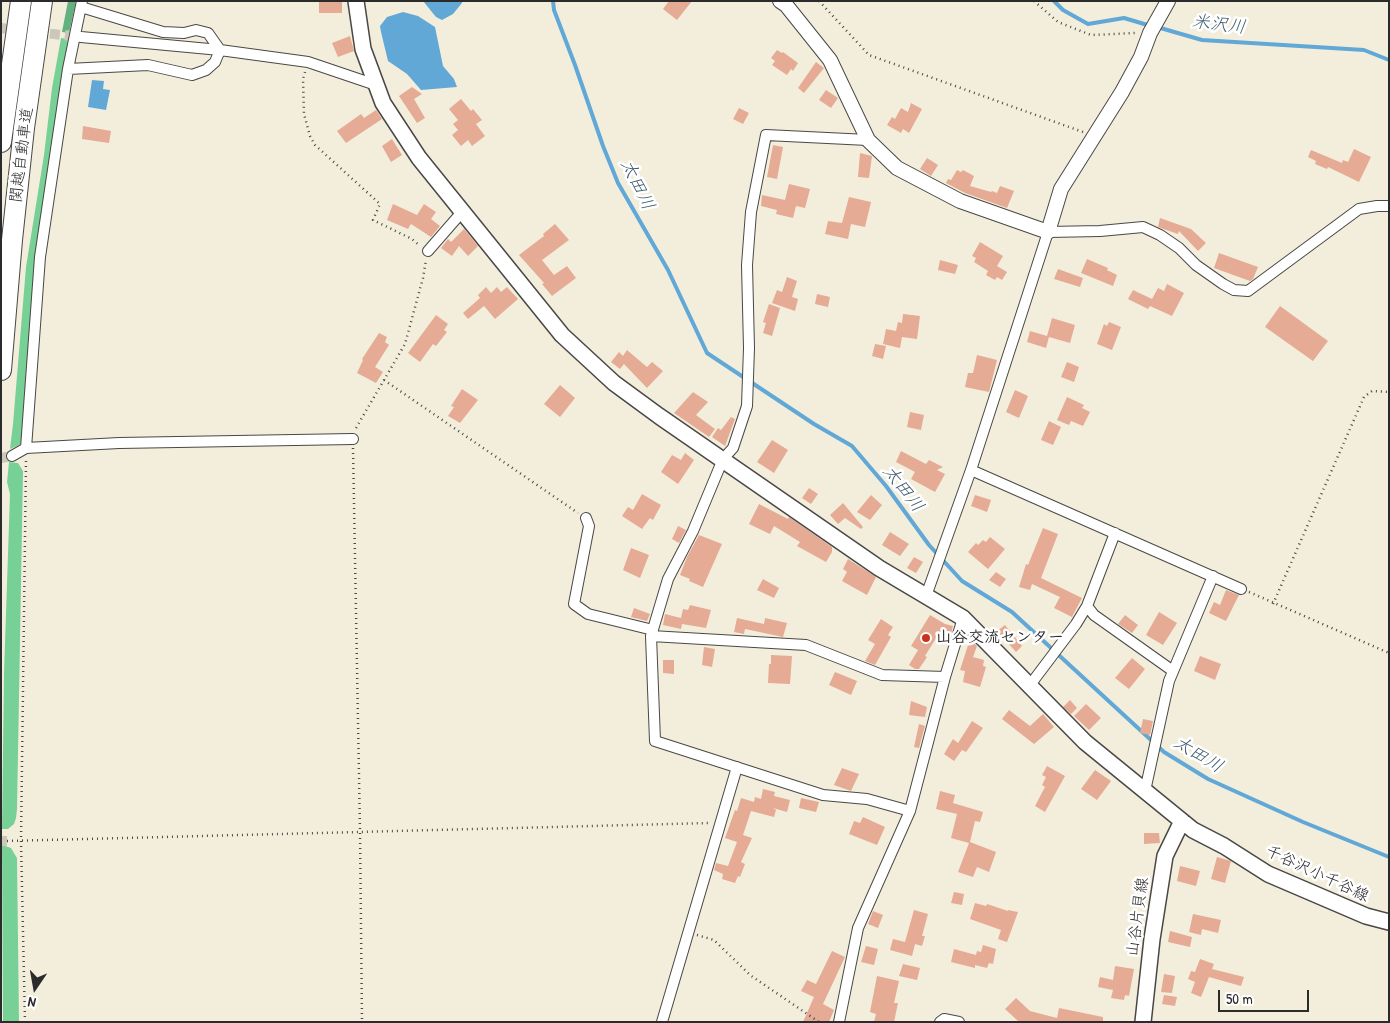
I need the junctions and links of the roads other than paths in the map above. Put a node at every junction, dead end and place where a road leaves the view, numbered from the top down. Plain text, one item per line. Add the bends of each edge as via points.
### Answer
1 (11, 1) edge
2 (21, 1) edge
3 (42, 1) edge
4 (53, 1) edge
5 (356, 1) edge
6 (780, 1) edge
7 (1168, 1) edge
8 (82, 4) edge
9 (81, 38) tunnel mouth
10 (220, 50) junction
11 (68, 69) junction
12 (376, 85) junction
13 (2, 135) edge
14 (868, 140) junction
15 (1389, 206) edge
16 (462, 212) junction
17 (1048, 232) junction
18 (12, 240) junction
19 (428, 251) road end
20 (1, 370) edge
21 (353, 440) road end
22 (26, 448) junction
23 (12, 456) tunnel mouth
24 (723, 459) junction
25 (971, 470) junction
26 (586, 518) road end
27 (1115, 534) junction
28 (1213, 576) junction
29 (1241, 589) road end
30 (926, 596) junction
31 (1087, 606) junction
32 (963, 618) junction
33 (652, 633) junction
34 (1173, 671) junction
35 (945, 677) junction
36 (1030, 685) junction
37 (737, 767) junction
38 (1145, 791) junction
39 (910, 810) junction
40 (1182, 821) junction
41 (1389, 922) edge
42 (662, 1022) edge
43 (839, 1022) edge
44 (940, 1022) edge
45 (959, 1022) edge
46 (1142, 1022) edge

1 - 13 highway
2 - 13 highway, 関越自動車道
3 - 18 highway, 関越自動車道
4 - 18 highway
5 - 12 main road, 千谷沢小千谷線 via 363,49
6 - 14 street via 830,60
7 - 17 street via 1150,32 1141,57 1061,190
8 - 10 street via 163,32 196,30 208,33
8 - 11 street
9 - 10 street
10 - 11 street via 215,62 206,70 192,75 148,66
10 - 12 street via 308,62
11 - 22 street via 40,257
12 - 16 main road, 千谷沢小千谷線 via 383,103 419,158
14 - 17 street via 897,168 960,201
14 - 24 street via 766,135 751,212 747,265 747,406 733,448
15 - 17 street via 1359,209 1248,291 1234,290 1222,284 1160,235 1143,227
16 - 19 street
16 - 24 main road, 千谷沢小千谷線 via 562,335 614,382
17 - 25 street
18 - 20 highway, 関越自動車道
21 - 22 street via 119,443
22 - 23 street
24 - 30 main road, 千谷沢小千谷線 via 879,568
24 - 33 street via 693,531 668,579
25 - 27 street
25 - 30 street
26 - 33 street via 589,526 574,604 588,614
27 - 28 street
27 - 31 street
28 - 29 street
28 - 34 street
30 - 32 main road, 千谷沢小千谷線
31 - 34 street via 1094,615
31 - 36 street
32 - 35 street
32 - 36 main road, 千谷沢小千谷線
33 - 35 street via 806,645 882,675
33 - 37 street via 655,741
34 - 38 street
35 - 39 street
36 - 38 main road, 千谷沢小千谷線 via 1085,742
37 - 39 street via 824,795 867,799
37 - 42 street
38 - 40 main road, 千谷沢小千谷線
39 - 43 street via 858,928
40 - 41 main road, 千谷沢小千谷線 via 1268,874 1366,916
40 - 46 main road, 山谷片貝線 via 1165,856
44 - 45 street via 944,1019

